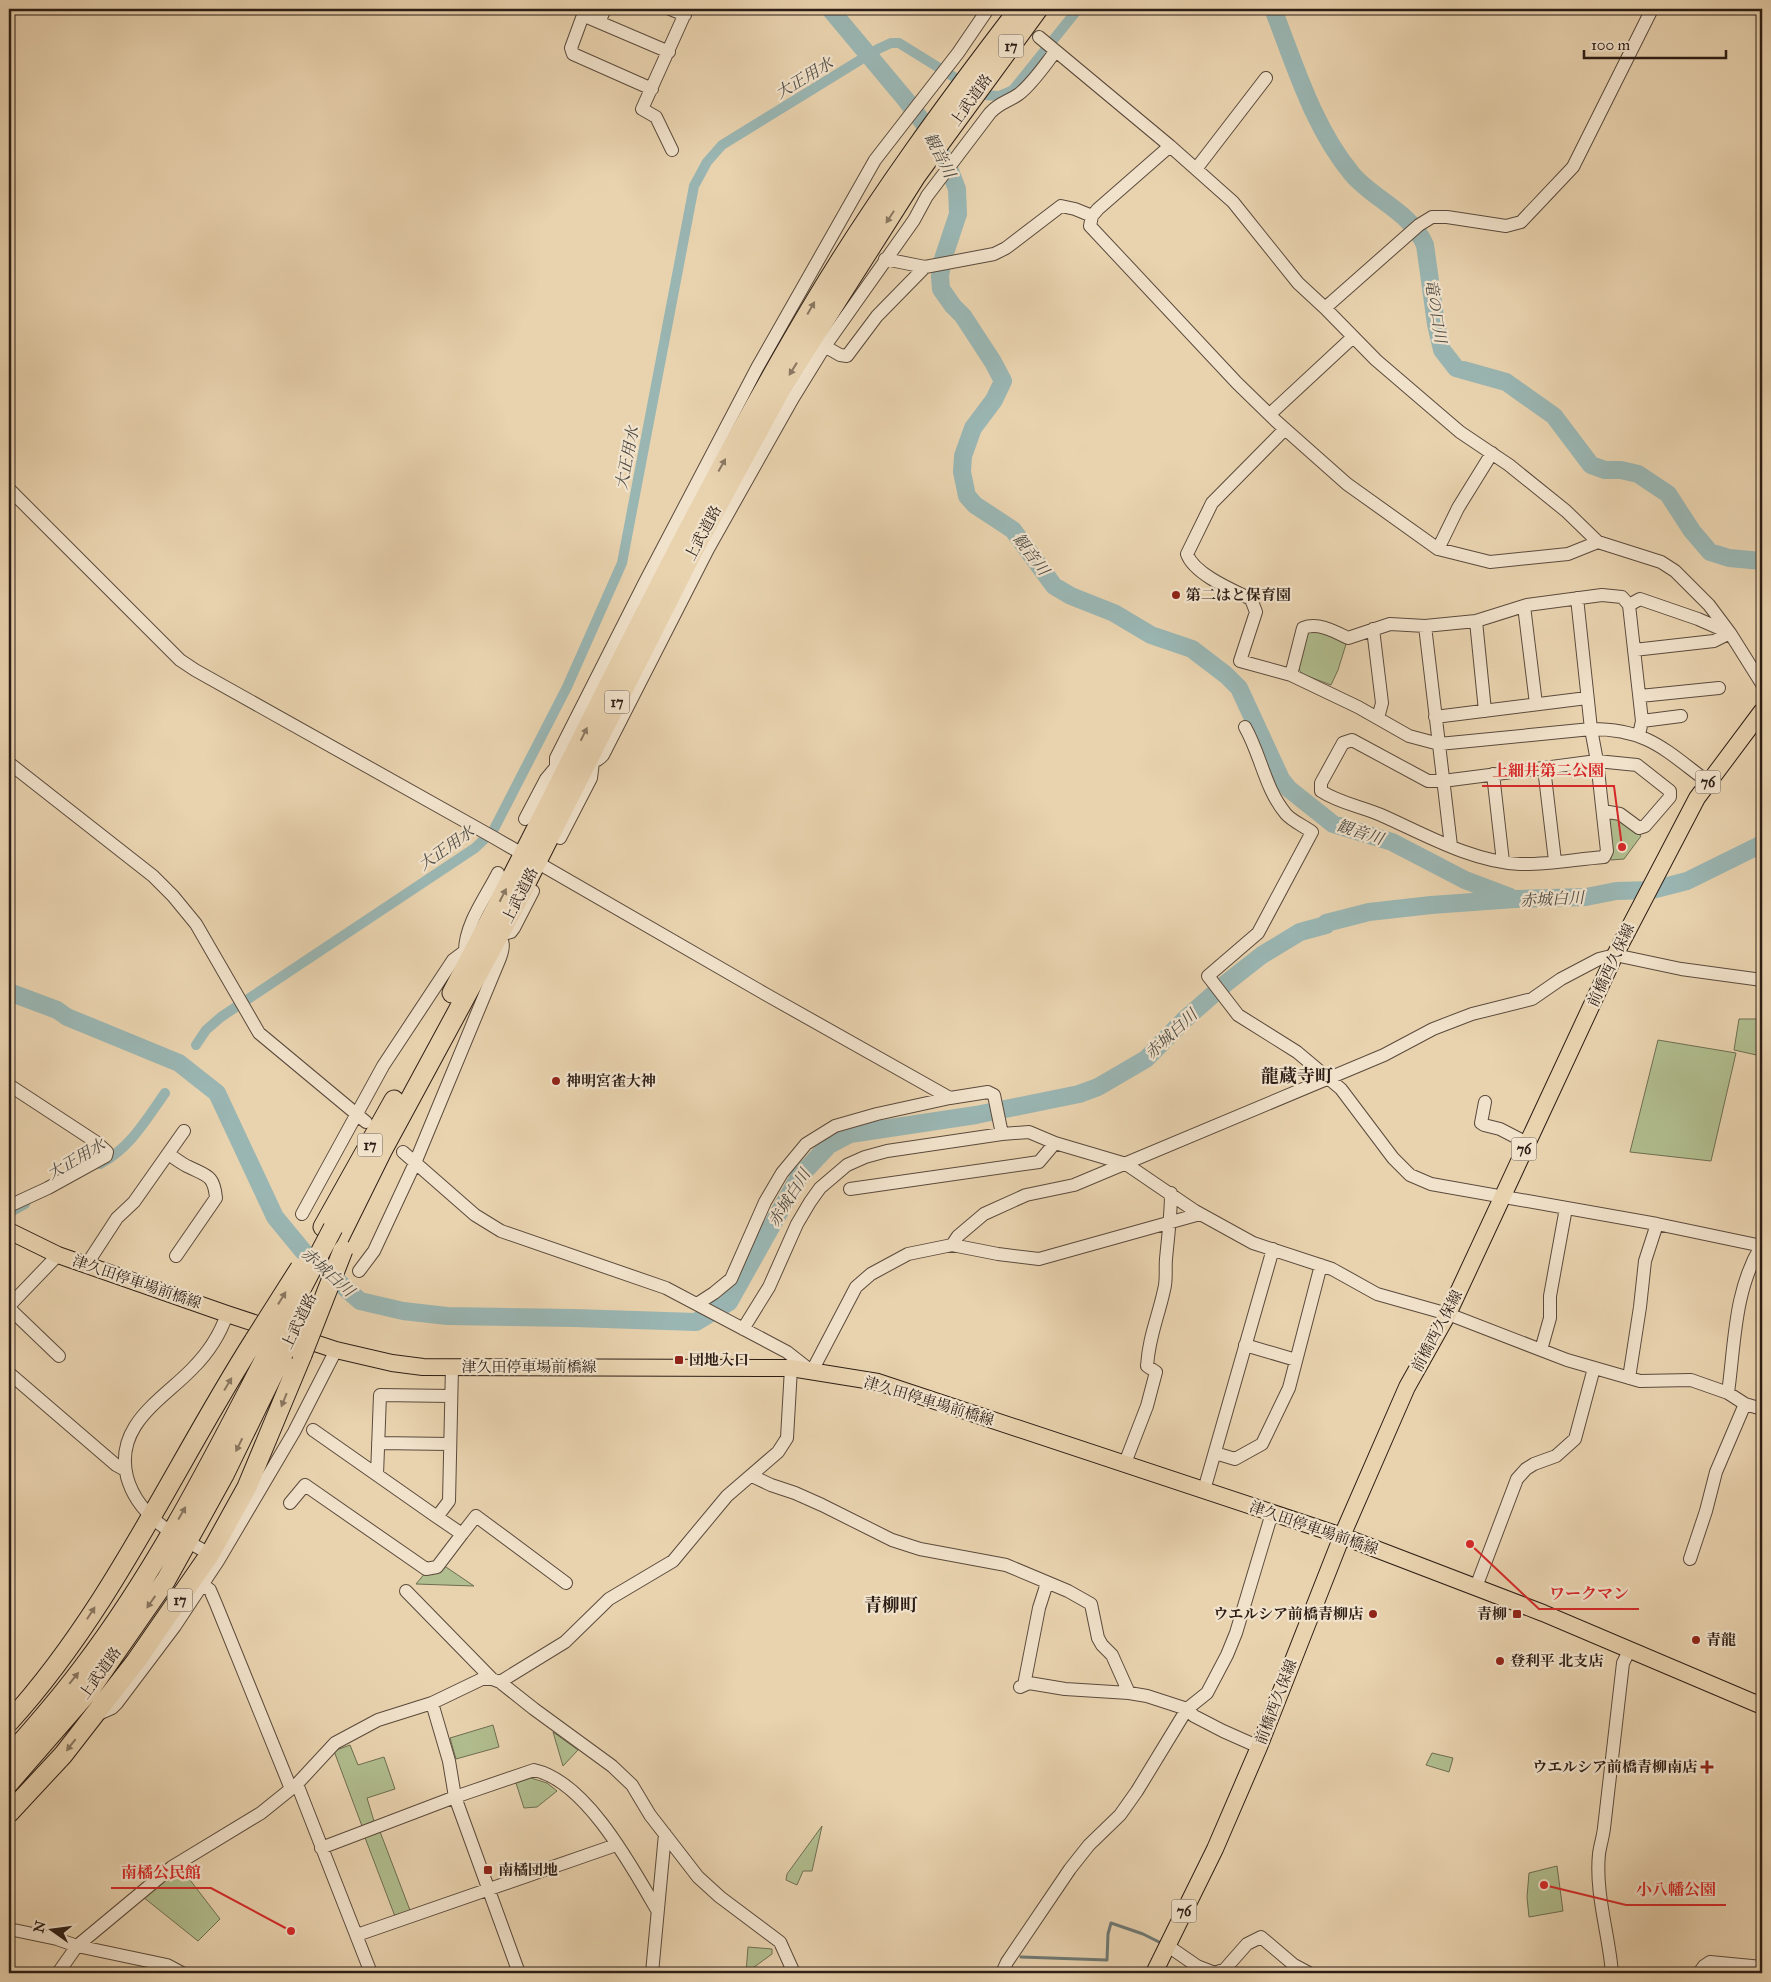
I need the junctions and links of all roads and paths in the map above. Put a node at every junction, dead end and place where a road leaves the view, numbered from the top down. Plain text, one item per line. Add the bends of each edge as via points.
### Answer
1 (12, 9) edge
2 (605, 9) edge
3 (670, 9) edge
4 (988, 9) edge
5 (1019, 9) edge
6 (1038, 9) edge
7 (1652, 9) edge
8 (9, 11) edge
9 (686, 12) edge
10 (599, 22) junction
11 (669, 52) junction
12 (1266, 78) dead end
13 (969, 88) junction
14 (652, 89) junction
15 (1170, 146) junction
16 (672, 150) dead end
17 (1196, 169) junction
18 (1092, 216) junction
19 (885, 259) junction
20 (930, 266) junction
21 (1325, 308) junction
22 (1353, 337) junction
23 (820, 343) junction
24 (1270, 414) junction
25 (1285, 428) junction
26 (1492, 454) junction
27 (9, 489) edge
28 (1598, 542) junction
29 (1438, 549) junction
30 (1577, 598) junction
31 (1629, 605) junction
32 (1524, 606) junction
33 (1476, 621) junction
34 (1425, 626) junction
35 (1373, 630) junction
36 (1730, 633) junction
37 (1634, 650) junction
38 (1291, 675) junction
39 (1762, 684) edge
40 (1719, 688) dead end
41 (1640, 696) junction
42 (1587, 698) junction
43 (1536, 704) junction
44 (1762, 710) edge
45 (1485, 711) junction
46 (1681, 716) dead end
47 (1435, 717) junction
48 (1378, 718) junction
49 (1642, 721) junction
50 (1246, 726) dead end
51 (1591, 729) junction
52 (1639, 735) junction
53 (1439, 744) junction
54 (585, 760) junction
55 (1597, 761) junction
56 (9, 763) edge
57 (1544, 768) junction
58 (560, 771) junction
59 (1493, 774) junction
60 (1443, 781) junction
61 (1708, 782) junction
62 (1603, 811) junction
63 (525, 820) dead end
64 (560, 838) dead end
65 (1452, 846) junction
66 (530, 858) junction
67 (1555, 861) junction
68 (1503, 862) junction
69 (498, 873) dead end
70 (533, 891) dead end
71 (493, 931) junction
72 (470, 950) junction
73 (1615, 955) junction
74 (1762, 980) edge
75 (1326, 1078) junction
76 (9, 1085) edge
77 (950, 1098) junction
78 (1485, 1102) dead end
79 (361, 1118) junction
80 (184, 1131) dead end
81 (1001, 1133) junction
82 (1055, 1142) junction
83 (1527, 1143) junction
84 (402, 1152) dead end
85 (168, 1154) junction
86 (415, 1163) junction
87 (1126, 1164) junction
88 (850, 1189) dead end
89 (1171, 1193) junction
90 (1502, 1196) junction
91 (9, 1206) edge
92 (1566, 1208) junction
93 (302, 1214) dead end
94 (1200, 1214) junction
95 (1171, 1222) junction
96 (1657, 1224) junction
97 (9, 1232) edge
98 (334, 1236) junction
99 (952, 1245) junction
100 (1761, 1246) edge
101 (1273, 1249) junction
102 (58, 1255) junction
103 (176, 1256) dead end
104 (87, 1264) junction
105 (1321, 1265) junction
106 (360, 1271) dead end
107 (697, 1304) junction
108 (9, 1307) edge
109 (227, 1314) junction
110 (1448, 1314) junction
111 (740, 1327) junction
112 (1245, 1345) junction
113 (270, 1346) junction
114 (336, 1350) junction
115 (1541, 1350) junction
116 (59, 1356) dead end
117 (1296, 1360) junction
118 (452, 1367) junction
119 (791, 1368) junction
120 (1594, 1368) junction
121 (811, 1370) junction
122 (9, 1373) edge
123 (1629, 1378) junction
124 (1728, 1392) junction
125 (451, 1396) junction
126 (1745, 1404) junction
127 (1762, 1409) edge
128 (313, 1430) dead end
129 (378, 1443) junction
130 (450, 1444) junction
131 (1215, 1454) junction
132 (1125, 1463) junction
133 (125, 1470) junction
134 (378, 1475) junction
135 (752, 1476) junction
136 (1204, 1490) junction
137 (290, 1503) dead end
138 (1272, 1513) junction
139 (437, 1517) junction
140 (158, 1523) junction
141 (462, 1534) junction
142 (1342, 1536) junction
143 (190, 1542) dead end
144 (210, 1554) junction
145 (1690, 1559) dead end
146 (566, 1583) dead end
147 (1047, 1583) junction
148 (203, 1585) junction
149 (1476, 1587) junction
150 (406, 1591) dead end
151 (1630, 1649) junction
152 (496, 1680) junction
153 (1129, 1693) junction
154 (432, 1703) junction
155 (1762, 1706) edge
156 (1187, 1709) junction
157 (86, 1712) junction
158 (9, 1722) edge
159 (1259, 1747) junction
160 (9, 1756) edge
161 (9, 1783) edge
162 (294, 1786) junction
163 (455, 1797) junction
164 (9, 1813) edge
165 (665, 1834) junction
166 (616, 1845) junction
167 (321, 1848) junction
168 (489, 1890) junction
169 (657, 1910) junction
170 (9, 1929) edge
171 (357, 1935) junction
172 (77, 1946) junction
173 (1168, 1946) junction
174 (1762, 1967) edge
175 (58, 1973) edge
176 (182, 1973) edge
177 (371, 1973) edge
178 (519, 1973) edge
179 (652, 1973) edge
180 (794, 1973) edge
181 (1002, 1973) edge
182 (1154, 1973) edge
183 (1309, 1973) edge
184 (1612, 1973) edge
185 (1699, 1973) edge

1 - 8 street
2 - 10 street
3 - 9 street
4 - 58 street via 875,160 638,595 556,758
5 - 13 highway, 上武道路 / 17
6 - 13 highway, 上武道路 / 17
7 - 21 street via 1573,166 1520,222 1506,226 1447,217 1432,218 1419,225
9 - 11 street
10 - 11 street
10 - 14 street via 582,18 571,48 572,54
11 - 14 street
12 - 17 street
13 - 54 highway, 上武道路 / 17 via 817,298 739,433 628,644
14 - 16 street via 642,109 656,117
15 - 17 street
15 - 18 street
15 - 19 street via 1048,45 1025,88 990,113
17 - 21 street via 1233,202 1298,283
18 - 20 street via 1061,206 994,254
18 - 24 street via 1093,230
19 - 20 street
19 - 23 street
20 - 23 street via 877,316 847,356
21 - 22 street
22 - 24 street
22 - 26 street via 1460,432
23 - 54 street via 717,532 602,755 598,760
24 - 25 street
25 - 29 street via 1347,484
25 - 38 street via 1212,503 1186,554 1190,562 1221,585 1251,599 1256,612 1240,661
26 - 28 street via 1566,511
26 - 29 street via 1458,508
27 - 66 street via 180,660
28 - 29 street via 1568,554 1490,562
28 - 36 street via 1661,562 1675,571 1709,605
30 - 31 street via 1622,597
30 - 32 street
30 - 42 street
31 - 36 street via 1640,599
31 - 37 street
32 - 33 street
32 - 43 street
33 - 34 street
33 - 45 street
34 - 35 street via 1390,624
34 - 47 street
35 - 38 street via 1348,638 1327,628 1303,628
35 - 48 street via 1382,703
36 - 37 street via 1714,641
36 - 39 street
37 - 41 street
38 - 48 street
40 - 41 street
41 - 49 street
42 - 43 street
42 - 51 street
43 - 45 street
44 - 61 main road, 前橋西久保線 / 76
45 - 47 street
46 - 49 street
47 - 53 street
48 - 53 street via 1409,736
49 - 52 street
50 - 75 street via 1272,793 1287,816 1312,832 1258,933 1208,976 1238,1015 1297,1052
51 - 52 street via 1613,729
51 - 53 street
51 - 55 street
52 - 61 street via 1655,742
53 - 60 street
54 - 58 highway, 上武道路 / 17
54 - 64 street via 591,778
54 - 66 highway, 上武道路 / 17
55 - 57 street
55 - 62 street
55 - 62 street via 1637,765 1670,791 1670,797 1645,826 1639,828 1620,814
56 - 79 street via 167,889 196,924 259,1033
57 - 59 street
57 - 67 street
58 - 63 street via 546,779
58 - 66 highway, 上武道路 / 17
59 - 60 street
59 - 68 street
60 - 65 street
60 - 65 street via 1428,781 1352,740 1343,743 1321,783 1321,791 1334,800 1369,810
61 - 73 main road, 前橋西久保線 / 76
62 - 67 street via 1607,851 1604,857
65 - 68 street
66 - 71 highway, 上武道路 / 17
66 - 77 street
67 - 68 street
69 - 72 street via 469,929 465,941
70 - 71 street via 513,930
71 - 72 highway, 上武道路 / 17
71 - 86 street via 502,938 503,950
71 - 98 highway, 上武道路 / 17 via 382,1151
72 - 79 street via 453,960 383,1066
72 - 98 highway, 上武道路 / 17
73 - 74 street
73 - 75 street via 1599,959 1561,979 1532,999 1464,1017
73 - 83 main road, 前橋西久保線 / 76
75 - 87 street
75 - 90 street via 1341,1089 1393,1158 1410,1175 1431,1184
76 - 91 street via 107,1152 106,1156 48,1188
77 - 81 street via 988,1092 994,1095
77 - 107 street via 835,1126 806,1144 782,1173 765,1202 731,1279
78 - 83 street via 1481,1123 1484,1126 1500,1129
79 - 93 street
80 - 85 street
81 - 82 street via 1029,1132
81 - 111 street via 888,1151 847,1165 820,1188 810,1202 769,1287
82 - 87 street
82 - 88 street via 1039,1162
83 - 90 main road, 前橋西久保線 / 76
84 - 86 street
85 - 103 street via 207,1174 215,1187 216,1198
85 - 104 street via 134,1202 117,1218
86 - 106 street via 374,1251
86 - 107 street via 475,1215 501,1231 658,1285
87 - 89 street
87 - 99 street via 1074,1185 1026,1195 984,1214
89 - 94 street
89 - 95 street
90 - 92 street
90 - 110 main road, 前橋西久保線 / 76
92 - 96 street
92 - 115 street via 1550,1296 1550,1318
94 - 95 street
94 - 101 street via 1253,1244
95 - 99 street via 1039,1259
95 - 132 street via 1165,1289 1148,1354 1147,1366 1156,1372
96 - 100 street
96 - 123 street via 1645,1262
97 - 102 main road, 津久田停車場前橋線
98 - 113 highway, 上武道路 / 17, bridge
98 -> 144 highway, 17, bridge via 302,1355 247,1487
99 - 121 street via 908,1254 871,1274 856,1287
100 - 124 street via 1751,1263 1734,1325
101 - 105 street
101 - 112 street
102 - 104 main road, 津久田停車場前橋線
102 - 108 street
104 - 109 main road, 津久田停車場前橋線
105 - 110 street via 1377,1294
105 - 117 street
107 - 111 street
108 - 116 street
109 - 114 main road, 津久田停車場前橋線
109 - 133 street via 220,1334 202,1358 153,1404 132,1430
110 - 115 street
110 - 142 main road, 前橋西久保線 / 76 via 1407,1387
111 - 121 street via 788,1352
112 - 117 street
112 - 131 street
140 -> 113 highway, 17 via 202,1425
160 -> 113 highway, 上武道路 / 17 via 84,1665 160,1552 207,1470
113 -> 161 highway, 上武道路 / 17 via 224,1474 166,1580 89,1691
114 - 118 main road, 津久田停車場前橋線 via 392,1363
114 - 148 street via 294,1432
115 - 120 street
117 - 131 street via 1289,1388 1262,1444 1235,1459
118 - 119 main road, 津久田停車場前橋線
118 - 125 street
119 - 121 main road, 津久田停車場前橋線
119 - 135 street via 787,1438 778,1452
120 - 123 street
120 - 149 street via 1575,1439 1556,1456 1534,1464 1517,1478
121 - 132 main road, 津久田停車場前橋線 via 878,1382
122 - 133 street
123 - 124 street via 1640,1381 1691,1380
124 - 126 street
125 - 129 street via 380,1395
125 - 130 street
126 - 127 street
126 - 145 street via 1716,1472
128 - 134 street
129 - 130 street
129 - 134 street
130 - 139 street via 449,1501
131 - 136 street
132 - 136 main road, 津久田停車場前橋線
133 - 140 street via 133,1493
134 - 139 street
135 - 147 street via 822,1505 892,1540 920,1549 1006,1565
135 - 152 street via 728,1496 673,1561 609,1599 565,1642
136 - 138 main road, 津久田停車場前橋線
137 - 141 street via 305,1485 426,1569 437,1567
138 - 142 main road, 津久田停車場前橋線
138 - 156 street via 1245,1607 1227,1655 1207,1693
139 - 141 street
158 -> 140 highway, 17 via 49,1683 89,1617
141 - 146 street via 476,1516
142 - 149 main road, 津久田停車場前橋線
142 - 159 main road, 前橋西久保線 / 76
143 - 144 street
144 - 157 highway, 17 via 136,1661
147 - 153 street via 1091,1604 1098,1638 1112,1655
147 - 153 street via 1022,1686 1030,1683 1073,1690
148 - 157 street via 117,1703 112,1708
148 - 162 street via 210,1590
149 - 151 main road, 津久田停車場前橋線
150 - 152 street
151 - 155 main road, 津久田停車場前橋線
151 - 184 street via 1624,1663 1599,1855 1599,1882
152 - 154 street via 482,1679
152 - 165 street via 612,1766 632,1785
153 - 156 street
154 - 162 street via 378,1720 335,1743
154 - 163 street via 449,1761
156 - 159 street via 1194,1716
156 - 181 street via 1120,1815 1070,1869
157 -> 164 highway, 17 via 63,1755
159 - 173 main road, 前橋西久保線 / 76
162 - 167 street
162 - 172 street via 261,1813 172,1867
163 - 166 street via 524,1772 548,1773 589,1808
163 - 167 street
163 - 168 street
165 - 169 street
165 - 180 street via 698,1878 780,1942
166 - 168 street
166 - 169 street
167 - 171 street
168 - 171 street
168 - 178 street
169 - 179 street
170 - 172 street
171 - 177 street
172 - 175 street
172 - 176 street via 167,1966
173 - 182 main road, 前橋西久保線 / 76
173 - 183 street via 1196,1966 1214,1973 1225,1969 1247,1944 1261,1937 1294,1965
174 - 185 street via 1710,1962

